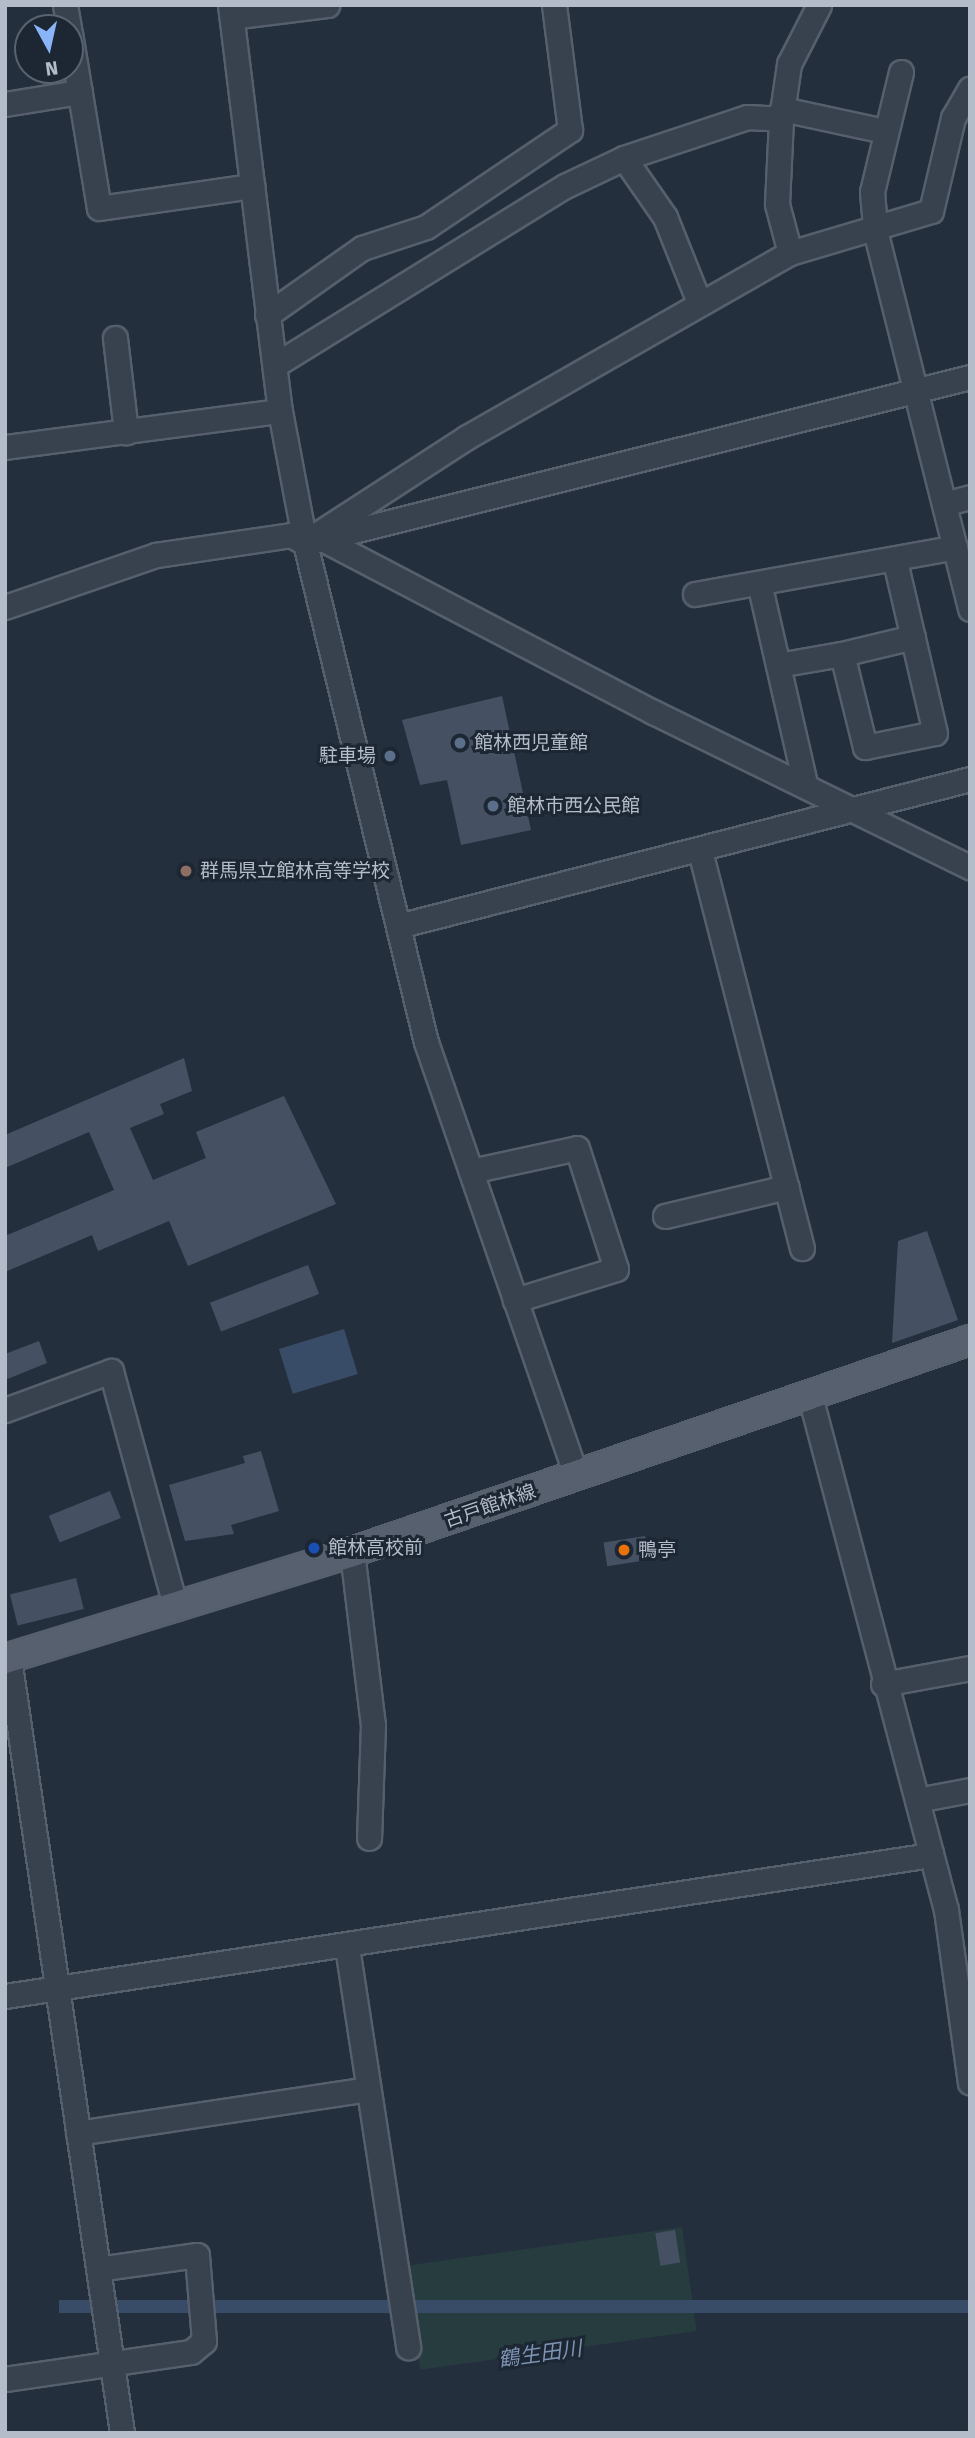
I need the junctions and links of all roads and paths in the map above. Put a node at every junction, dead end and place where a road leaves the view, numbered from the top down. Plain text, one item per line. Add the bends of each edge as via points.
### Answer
1 (327, 5) edge
2 (554, 5) edge
3 (819, 5) edge
4 (231, 11) edge
5 (901, 72) dead end
6 (79, 84) edge
7 (970, 89) edge
8 (80, 92) junction
9 (5, 104) edge
10 (781, 114) junction
11 (884, 131) junction
12 (624, 158) junction
13 (252, 186) junction
14 (875, 230) junction
15 (790, 253) junction
16 (699, 302) junction
17 (267, 315) junction
18 (115, 338) dead end
19 (275, 365) junction
20 (970, 377) edge
21 (916, 391) junction
22 (280, 411) junction
23 (126, 432) junction
24 (5, 447) edge
25 (970, 497) edge
26 (944, 504) junction
27 (313, 541) junction
28 (954, 547) junction
29 (895, 561) junction
30 (760, 587) junction
31 (695, 594) dead end
32 (5, 607) edge
33 (970, 607) edge
34 (913, 637) junction
35 (842, 654) junction
36 (778, 665) junction
37 (970, 779) edge
38 (805, 783) junction
39 (853, 808) junction
40 (699, 851) junction
41 (970, 867) edge
42 (398, 926) junction
43 (471, 1171) junction
44 (787, 1187) junction
45 (665, 1216) dead end
46 (802, 1248) dead end
47 (515, 1300) junction
48 (970, 1340) edge
49 (810, 1396) junction
50 (5, 1410) edge
51 (577, 1477) junction
52 (352, 1552) junction
53 (176, 1608) junction
54 (7, 1658) edge
55 (970, 1668) edge
56 (883, 1684) junction
57 (970, 1790) edge
58 (917, 1800) junction
59 (369, 1838) dead end
60 (931, 1855) junction
61 (346, 1947) junction
62 (56, 1988) junction
63 (5, 1996) edge
64 (970, 2082) edge
65 (368, 2089) junction
66 (78, 2133) junction
67 (98, 2269) junction
68 (408, 2347) dead end
69 (112, 2364) junction
70 (5, 2379) edge
71 (122, 2433) edge

1 - 4 street
2 - 17 street via 570,130 426,227 362,248
3 - 10 street via 789,64
4 - 13 street
5 - 11 street
6 - 8 street
7 - 14 street via 953,118 931,211
8 - 9 street
8 - 13 street via 99,208
10 - 11 street
10 - 12 street via 747,117
10 - 15 street via 777,204
11 - 14 street via 872,192
12 - 16 street via 665,217
12 - 19 street via 565,186
13 - 17 street
14 - 15 street
14 - 21 street
15 - 16 street
16 - 27 street via 467,437
17 - 19 street
18 - 23 street
19 - 22 street
20 - 21 street
21 - 26 street
21 - 27 street
22 - 23 street
22 - 27 street
23 - 24 street
25 - 26 street
26 - 28 street
27 - 32 street via 291,534 156,555
27 - 38 street
27 - 42 street
28 - 29 street
28 - 33 street
29 - 30 street
29 - 34 street
30 - 31 street
30 - 36 street
34 - 35 street
34 - 35 street via 935,733 865,747
35 - 36 street
36 - 38 street
37 - 39 street
38 - 39 street
39 - 40 street
39 - 41 street
40 - 42 street
40 - 44 street
42 - 43 street via 426,1042
43 - 47 street
43 - 47 street via 577,1148 616,1269
44 - 45 street
44 - 46 street
47 - 51 street
48 - 49 main road, 古戸館林線
49 - 51 main road, 古戸館林線
49 - 56 street
50 - 53 street via 111,1371
51 - 52 main road, 古戸館林線
52 - 53 main road, 古戸館林線
52 - 59 street via 373,1725
53 - 54 main road, 古戸館林線
54 - 62 street
55 - 56 street
56 - 58 street
57 - 58 street
58 - 60 street
60 - 61 street
60 - 64 street via 946,1910
61 - 62 street
61 - 65 street
62 - 63 street
62 - 66 street
65 - 66 street
65 - 68 street
66 - 67 street
67 - 69 street
67 - 69 street via 197,2255 204,2341 191,2352
69 - 70 street
69 - 71 street

